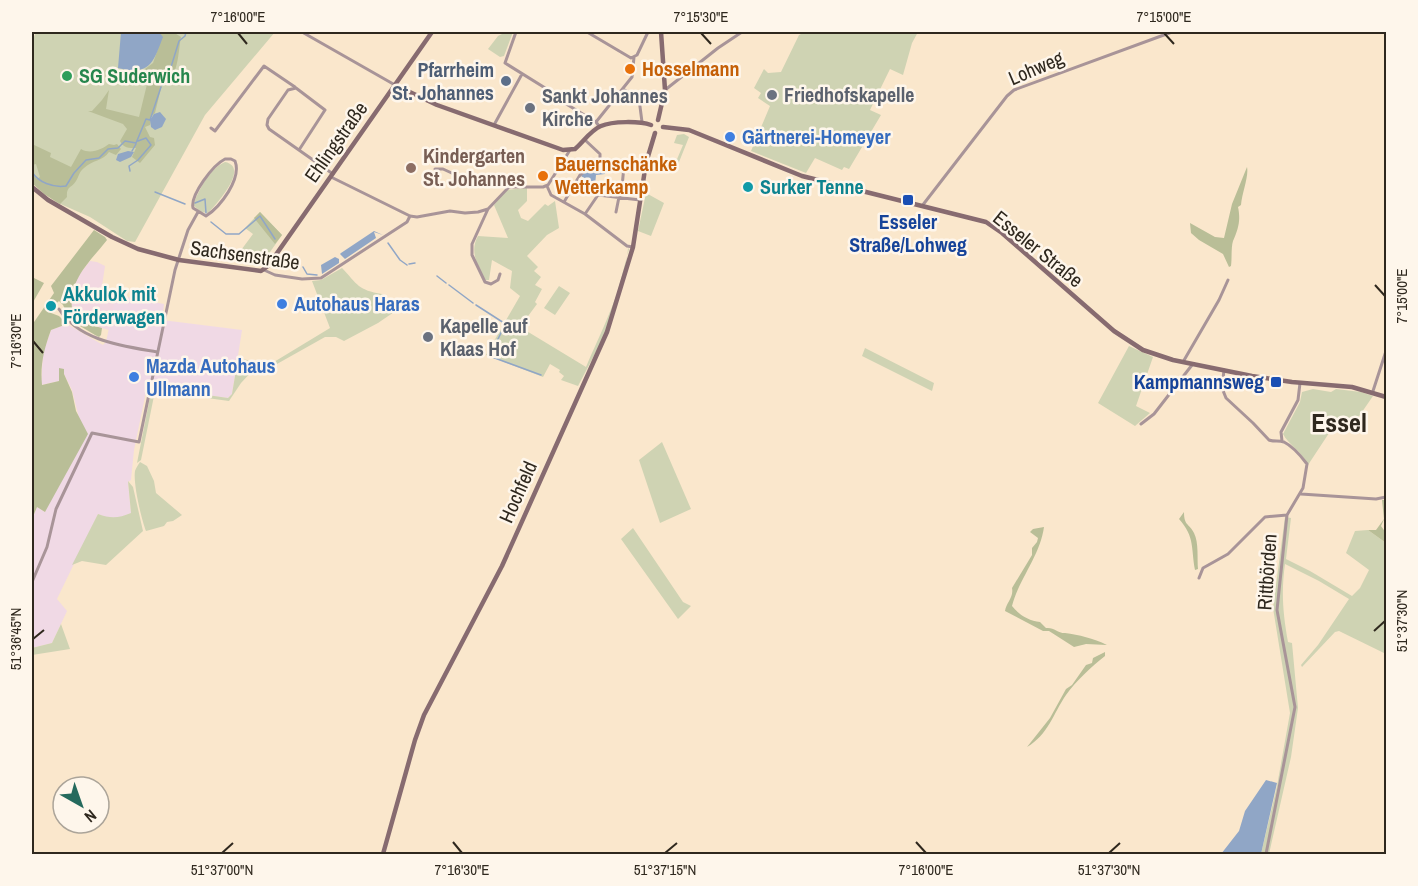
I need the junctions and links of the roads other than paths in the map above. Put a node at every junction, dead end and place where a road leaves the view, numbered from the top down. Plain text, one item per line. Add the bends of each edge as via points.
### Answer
1 (302, 32) edge
2 (432, 32) edge
3 (516, 32) edge
4 (587, 32) edge
5 (648, 32) edge
6 (661, 32) edge
7 (742, 32) edge
8 (1172, 32) edge
9 (634, 57) junction
10 (522, 74) junction
11 (395, 85) junction
12 (296, 88) junction
13 (623, 89) junction
14 (665, 90) junction
15 (658, 120) junction
16 (642, 122) junction
17 (597, 124) junction
18 (494, 125) junction
19 (651, 125) junction
20 (663, 127) junction
21 (211, 128) dead end
22 (655, 133) junction
23 (585, 140) junction
24 (299, 150) junction
25 (570, 150) junction
26 (624, 166) dead end
27 (435, 169) dead end
28 (332, 176) junction
29 (547, 186) junction
30 (32, 187) edge
31 (509, 187) junction
32 (620, 197) junction
33 (640, 200) junction
34 (564, 202) junction
35 (922, 206) junction
36 (488, 209) junction
37 (198, 212) junction
38 (616, 212) dead end
39 (585, 214) junction
40 (410, 216) junction
41 (633, 247) junction
42 (178, 260) junction
43 (264, 270) junction
44 (500, 274) dead end
45 (1228, 280) dead end
46 (59, 309) dead end
47 (1386, 351) edge
48 (157, 352) junction
49 (1183, 362) junction
50 (1193, 363) junction
51 (1224, 370) junction
52 (1300, 383) junction
53 (1373, 391) junction
54 (1386, 397) edge
55 (1141, 424) dead end
56 (1282, 441) junction
57 (1301, 494) junction
58 (1386, 497) edge
59 (1287, 515) junction
60 (1199, 578) dead end
61 (32, 582) edge
62 (384, 855) edge
63 (1266, 855) edge

1 - 11 street
2 - 11 street, Ehlingstraße
3 - 10 street via 505,63
4 - 9 street
5 - 9 street
6 - 14 street
7 - 14 street
8 - 35 street, Lohweg via 1014,90
9 - 13 street via 632,77
10 - 17 street
10 - 18 street
11 - 18 street via 436,105
11 - 28 street, Ehlingstraße
12 - 21 street via 264,66 215,131
12 - 24 street via 325,110
12 - 24 street via 288,90 267,125
13 - 16 street via 639,99
13 - 17 street
14 - 15 street
15 - 19 street
15 - 20 street
16 - 17 street
16 - 19 street
17 - 23 street
18 - 25 street
19 - 22 street
20 - 22 street
20 - 35 street, Esseler Straße via 689,130 802,176
22 - 33 street, Hochfeld
23 - 25 street
23 - 34 street via 600,158 580,175
24 - 28 street
25 - 29 street
26 - 32 street
27 - 31 street via 469,181 491,181
28 - 40 street
28 - 43 street, Ehlingstraße
29 - 31 street
29 - 34 street via 551,195
30 - 42 street, Sachsenstraße via 112,237
31 - 36 street
32 - 33 street
32 - 38 street
32 - 39 street via 598,195
33 - 41 street, Hochfeld
34 - 39 street
35 - 49 street, Esseler Straße via 986,222 1125,340 1157,356
36 - 40 street
36 - 44 street via 472,244 472,255 487,283 498,280
37 - 37 street via 206,216 223,198 237,170 233,159 222,160 207,176 191,205
37 - 42 street
39 - 41 street
40 - 43 street, Sachsenstraße via 407,222 327,276 312,280
41 - 62 street, Hochfeld via 596,356 502,566 424,715
42 - 43 street, Sachsenstraße
42 - 48 street
45 - 49 street
46 - 48 street via 65,318 112,345
47 - 53 street
48 - 61 street via 139,442 93,434 56,509 47,548
49 - 50 street, Esseler Straße
50 - 51 street, Esseler Straße
50 - 55 street via 1161,406
51 - 52 street, Esseler Straße
51 - 56 street, Rittbörden via 1222,388 1228,401 1269,440
52 - 53 street, Esseler Straße
52 - 56 street via 1298,400 1281,432
53 - 54 street, Esseler Straße
56 - 57 street, Rittbörden via 1307,464
57 - 58 street
57 - 59 street, Rittbörden
59 - 60 street via 1265,517 1228,554 1203,568
59 - 63 street, Rittbörden via 1277,610 1295,707

